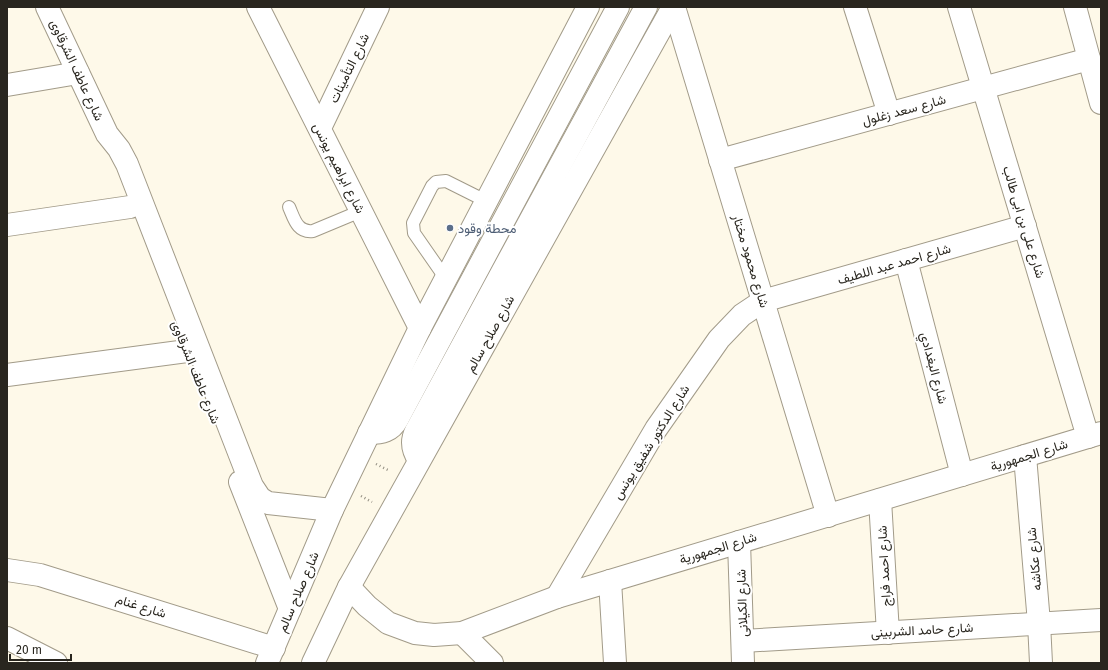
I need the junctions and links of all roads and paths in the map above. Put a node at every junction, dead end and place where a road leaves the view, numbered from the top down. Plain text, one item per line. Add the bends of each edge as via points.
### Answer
1 (47, 7) edge
2 (258, 7) edge
3 (378, 7) edge
4 (588, 7) edge
5 (618, 7) edge
6 (646, 7) edge
7 (673, 7) edge
8 (855, 7) edge
9 (959, 7) edge
10 (1075, 7) edge
11 (1089, 59) junction
12 (78, 73) junction
13 (7, 84) edge
14 (983, 88) junction
15 (1101, 103) edge
16 (889, 114) junction
17 (320, 128) junction
18 (107, 134) junction
19 (720, 160) junction
20 (486, 201) junction
21 (130, 207) junction
22 (288, 207) dead end
23 (361, 210) junction
24 (7, 225) edge
25 (1025, 226) junction
26 (906, 260) junction
27 (446, 278) junction
28 (763, 301) junction
29 (420, 328) junction
30 (187, 351) junction
31 (7, 375) edge
32 (369, 433) junction
33 (1094, 435) edge
34 (358, 456) junction
35 (1025, 456) junction
36 (419, 460) junction
37 (962, 475) junction
38 (408, 480) junction
39 (343, 487) junction
40 (880, 500) junction
41 (332, 510) junction
42 (391, 511) junction
43 (828, 516) junction
44 (739, 542) junction
45 (7, 570) edge
46 (610, 581) junction
47 (349, 587) junction
48 (557, 597) junction
49 (290, 609) junction
50 (1101, 620) edge
51 (1039, 623) junction
52 (462, 633) junction
53 (888, 633) junction
54 (7, 638) edge
55 (743, 641) junction
56 (270, 655) edge
57 (314, 662) edge
58 (56, 663) edge
59 (492, 663) edge
60 (615, 663) edge
61 (743, 663) edge
62 (1041, 663) edge

1 - 12 street, شارع عاطف الشرقاوى
2 - 17 street, شارع ابراهيم يونس
3 - 17 street, شارع التأمينات
4 - 20 street, شارع صلاح سالم
5 - 32 street via 393,426 378,433
6 - 36 street via 413,436 414,453
7 - 19 street, شارع محمود مختار
7 - 36 street, شارع صلاح سالم
8 - 16 street
9 - 14 street, شارع على بن ابى طالب
10 - 11 street
11 - 14 street, شارع سعد زغلول
11 - 15 street
12 - 13 street
12 - 18 street, شارع عاطف الشرقاوى
14 - 16 street, شارع سعد زغلول
14 - 25 street, شارع على بن ابى طالب
16 - 19 street, شارع سعد زغلول
17 - 23 street, شارع ابراهيم يونس
18 - 21 street, شارع عاطف الشرقاوى via 109,152
18 - 41 street, شارع عاطف الشرقاوى via 119,148 127,164 252,486 260,498 268,503
19 - 28 street, شارع محمود مختار
20 - 27 street, شارع صلاح سالم
20 - 27 lane via 446,181 436,182 429,192 413,223 414,233
21 - 24 street
21 - 30 street, شارع عاطف الشرقاوى
22 - 23 lane via 298,226 307,232
23 - 29 street, شارع ابراهيم يونس
25 - 26 street, شارع احمد عبد اللطيف
25 - 33 street, شارع على بن ابى طالب
26 - 28 street, شارع احمد عبد اللطيف
26 - 37 street, شارع البغدادي
27 - 29 street, شارع صلاح سالم
28 - 43 street, شارع محمود مختار
28 - 48 street, شارع الدكتور شفيق يونس via 742,315 719,338 656,429
29 - 32 street, شارع صلاح سالم
30 - 31 street
30 - 49 street, شارع عاطف الشرقاوى
32 - 34 street, شارع صلاح سالم
33 - 35 street, شارع الجمهورية
34 - 38 path
34 - 39 street, شارع صلاح سالم
35 - 37 street, شارع الجمهورية
35 - 51 street, شارع عكاشه
36 - 38 street, شارع صلاح سالم
37 - 40 street, شارع الجمهورية
38 - 42 street, شارع صلاح سالم
39 - 41 street, شارع صلاح سالم
39 - 42 path
40 - 43 street, شارع الجمهورية
40 - 53 street, شارع احمد فراج
41 - 49 street, شارع صلاح سالم
42 - 47 street, شارع صلاح سالم
43 - 44 street, شارع الجمهورية
44 - 46 street, شارع الجمهورية
44 - 55 street, شارع الكيلانى
45 - 56 street, شارع غنام via 40,575
46 - 48 street, شارع الجمهورية
46 - 60 street
47 - 52 street, شارع الجمهورية via 388,623 415,633
47 - 57 street, شارع صلاح سالم
48 - 52 street, شارع الجمهورية
49 - 56 street, شارع صلاح سالم
50 - 51 street, شارع حامد الشربينى
51 - 53 street, شارع حامد الشربينى
51 - 62 street, شارع عكاشه
52 - 59 street
53 - 55 street, شارع حامد الشربينى
54 - 58 street
55 - 61 street, شارع الكيلانى

